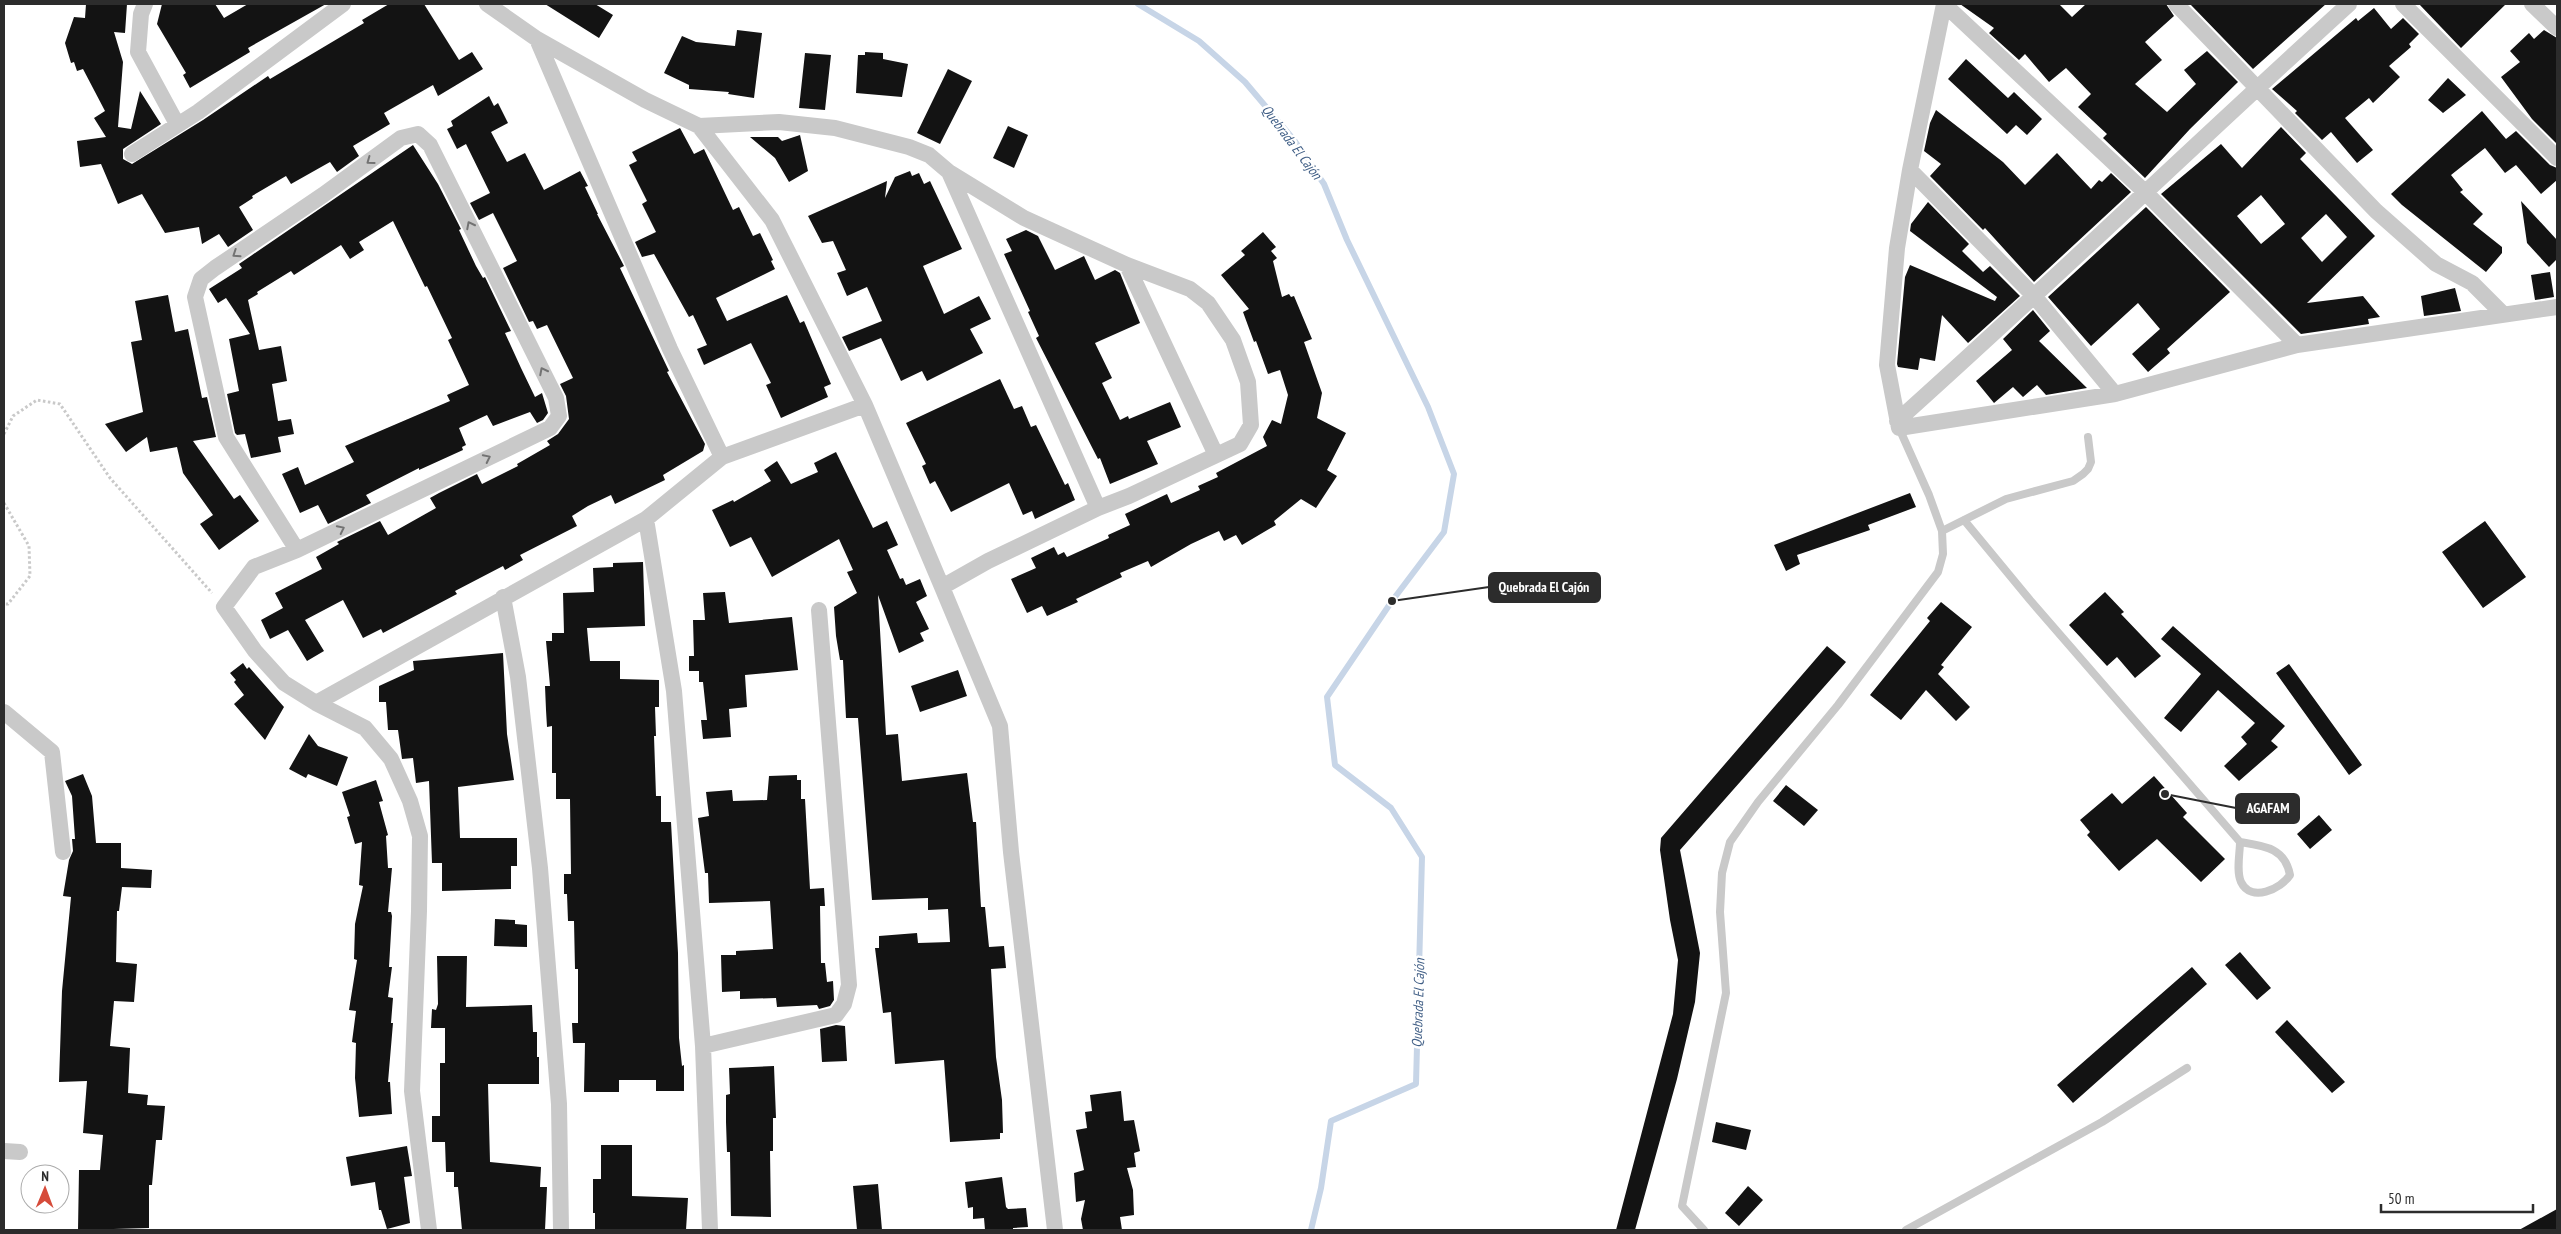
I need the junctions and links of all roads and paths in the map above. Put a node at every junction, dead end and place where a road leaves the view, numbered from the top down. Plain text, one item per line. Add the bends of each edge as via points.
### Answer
1 (145, 4) edge
2 (343, 4) edge
3 (487, 4) edge
4 (1944, 4) edge
5 (2176, 4) edge
6 (2349, 4) edge
7 (2403, 4) edge
8 (2532, 4) edge
9 (2557, 28) edge
10 (537, 39) junction
11 (2258, 87) junction
12 (177, 124) junction
13 (699, 126) junction
14 (132, 154) dead end
15 (2557, 158) edge
16 (1910, 170) junction
17 (948, 172) junction
18 (2145, 192) junction
19 (1127, 265) junction
20 (2035, 298) junction
21 (2557, 307) edge
22 (2503, 314) junction
23 (2297, 345) junction
24 (2115, 394) junction
25 (865, 405) junction
26 (1898, 424) junction
27 (4, 434) edge
28 (2088, 437) dead end
29 (1216, 455) junction
30 (722, 457) junction
31 (4, 503) edge
32 (1098, 508) junction
33 (646, 519) junction
34 (1964, 520) junction
35 (1942, 531) junction
36 (297, 550) junction
37 (942, 587) junction
38 (503, 597) junction
39 (4, 604) edge
40 (224, 607) junction
41 (819, 610) dead end
42 (316, 703) junction
43 (4, 712) edge
44 (2240, 842) junction
45 (63, 852) dead end
46 (703, 1046) junction
47 (2187, 1068) dead end
48 (429, 1230) edge
49 (561, 1230) edge
50 (710, 1230) edge
51 (1055, 1230) edge
52 (1704, 1230) edge
53 (1906, 1230) edge

1 - 12 street via 141,14 138,52
2 - 12 street via 198,112
3 - 10 street
4 - 16 street
4 - 18 street
5 - 11 street
6 - 11 street
7 - 15 street
8 - 9 street
10 - 13 street via 645,100
10 - 30 street via 670,349
11 - 18 street
11 - 22 street via 2376,210 2436,264 2472,284
12 - 14 street
13 - 17 street via 779,122 835,128 916,149 929,155
13 - 25 street via 772,220
16 - 20 street
16 - 26 street via 1897,248 1887,365
17 - 19 street via 1024,218
17 - 32 street
18 - 20 street
18 - 23 street
19 - 29 street
19 - 29 street via 1190,289 1208,303 1233,340 1248,382 1251,425 1240,444
20 - 24 street
20 - 26 street
21 - 22 street
22 - 23 street
23 - 24 street
24 - 26 street
25 - 30 street
25 - 37 street
26 - 35 lane via 1930,495
27 - 40 path via 13,416 37,400 60,404 110,478
28 - 34 lane via 2088,469 2073,481 2006,499
29 - 32 street
30 - 33 street
31 - 39 path via 28,546 30,576 8,604
32 - 37 street
33 - 38 street
33 - 46 street via 674,691
34 - 35 lane
34 - 44 lane
35 - 52 lane via 1943,554 1938,572 1730,842 1722,873 1720,912 1726,992 1682,1206
36 -> 36 street via 550,428 559,416 552,389 430,145 418,134 402,138 215,268 201,279 195,297 226,437
36 - 40 street via 254,568
37 - 51 street via 1000,726 1011,852
38 - 42 street
38 - 49 street via 518,677 540,868 559,1104
40 - 42 street via 255,651 284,684
41 - 46 street via 849,985 844,1004 836,1015
42 - 48 street via 365,728 391,759 410,801 420,836 412,1091
43 - 45 street via 52,752
44 - 44 lane via 2276,852 2287,861 2290,876 2285,884 2261,893 2248,890 2241,882
46 - 50 street
47 - 53 lane via 2102,1122

